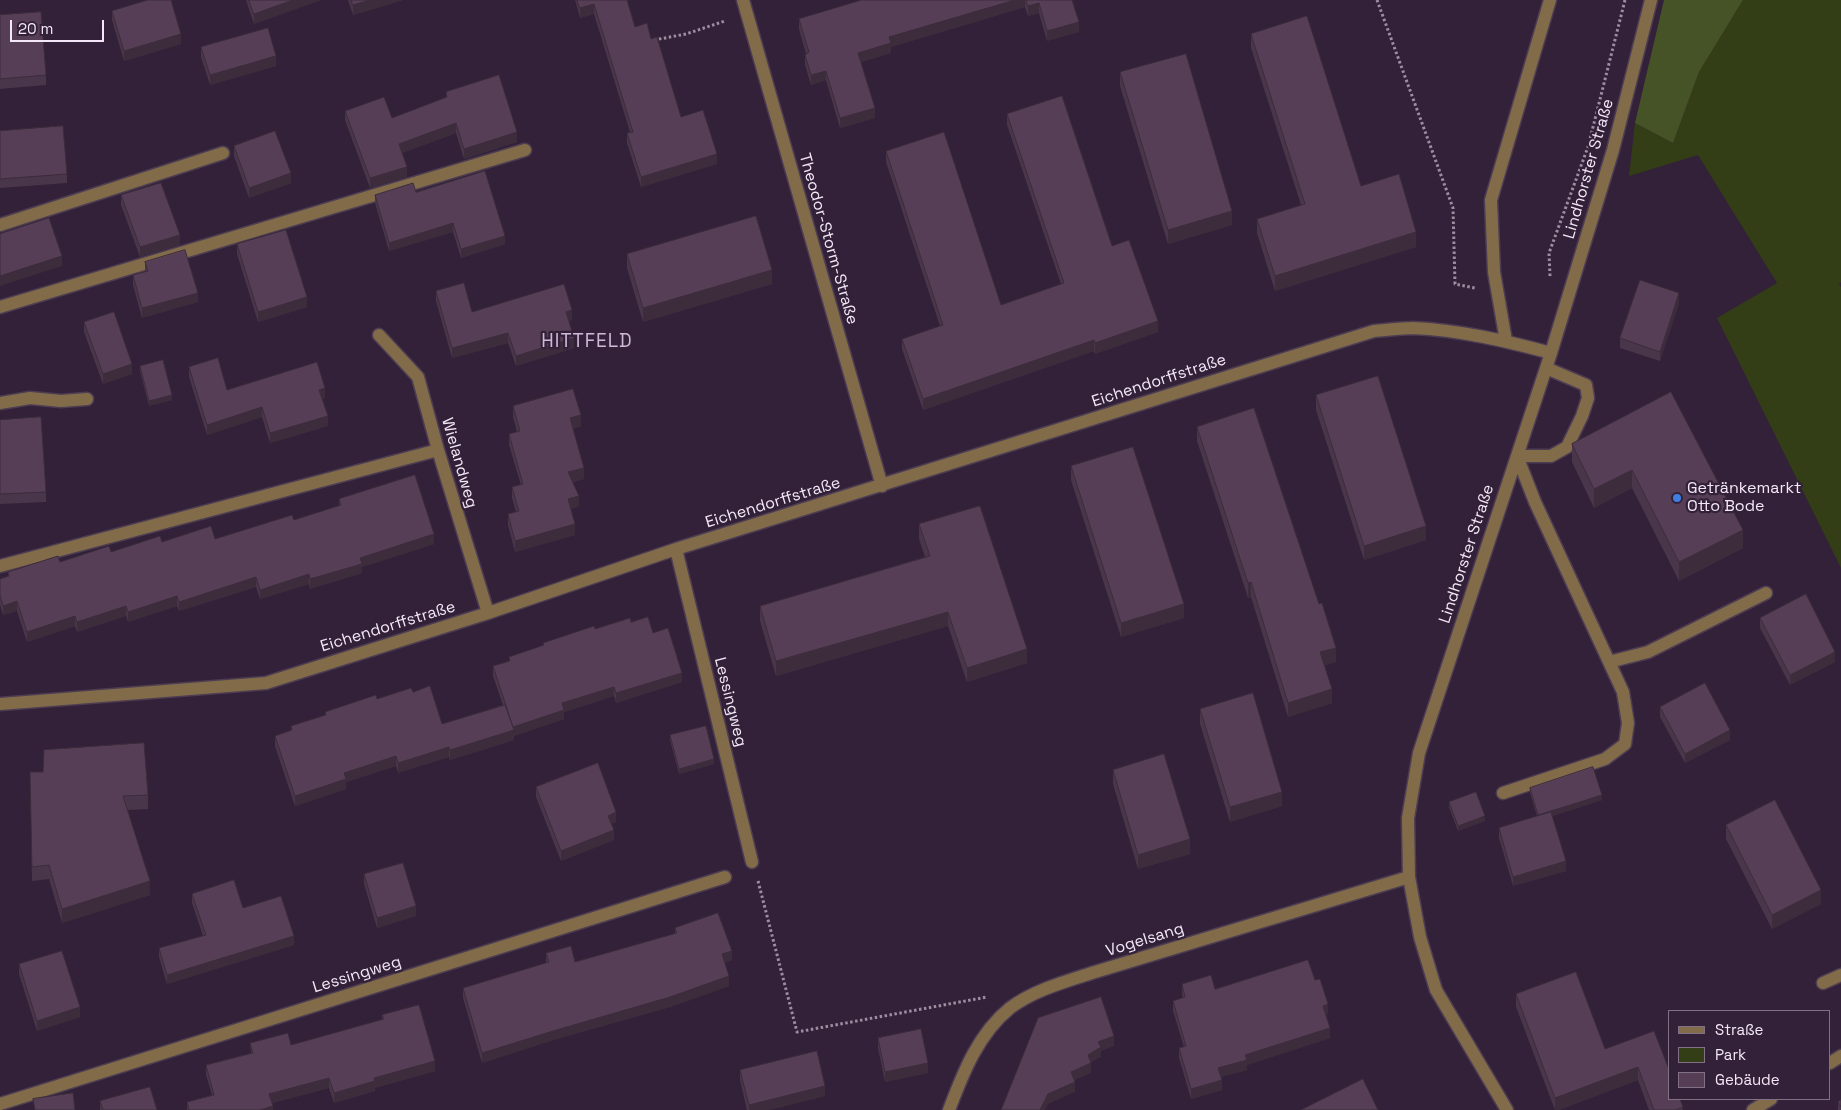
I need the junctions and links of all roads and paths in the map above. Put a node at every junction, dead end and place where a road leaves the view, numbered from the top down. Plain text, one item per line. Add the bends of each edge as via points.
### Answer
1 (743, 0) edge
2 (1378, 0) edge
3 (1550, 0) edge
4 (1651, 0) edge
5 (748, 14) junction
6 (649, 41) edge
7 (525, 150) dead end
8 (223, 153) dead end
9 (0, 225) edge
10 (1498, 293) junction
11 (0, 307) edge
12 (379, 334) dead end
13 (1506, 341) junction
14 (1551, 353) junction
15 (1546, 368) junction
16 (87, 400) dead end
17 (0, 403) edge
18 (438, 450) junction
19 (1517, 456) junction
20 (882, 486) junction
21 (676, 549) junction
22 (0, 566) edge
23 (1766, 594) dead end
24 (488, 613) junction
25 (1609, 662) junction
26 (0, 704) edge
27 (1503, 793) dead end
28 (752, 862) joint
29 (1409, 877) junction
30 (725, 878) dead end
31 (1841, 975) edge
32 (1823, 983) dead end
33 (989, 997) dead end
34 (1769, 1100) edge
35 (0, 1104) edge
36 (949, 1110) edge
37 (1507, 1110) edge
38 (1753, 1110) edge

1 - 5 street, Theodor-Storm-Straße
2 - 10 path via 1453,208 1455,284
3 - 10 street via 1491,200
4 - 14 street, Lindhorster Straße via 1613,150
5 - 6 path via 686,34
5 - 20 street, Theodor-Storm-Straße
7 - 11 street
8 - 9 street
10 - 13 street
12 - 18 street, Wielandweg via 418,377
13 - 14 street, Eichendorffstraße
13 - 20 street, Eichendorffstraße via 1412,328 1374,331
14 - 15 street, Lindhorster Straße
15 - 19 street, Lindhorster Straße
15 - 19 street via 1586,385 1588,398 1566,446 1551,456
16 - 17 street via 30,398
18 - 22 street
18 - 24 street, Wielandweg
19 - 25 street
19 - 29 street, Lindhorster Straße via 1419,753 1408,818
20 - 21 street, Eichendorffstraße
21 - 24 street, Eichendorffstraße
21 - 28 street, Lessingweg
23 - 25 street via 1648,652
24 - 26 street, Eichendorffstraße via 266,683
25 - 27 street via 1623,692 1628,723 1625,744 1605,759
28 - 33 path via 797,1032
29 - 36 street, Vogelsang via 1056,985 1011,1008 990,1028 974,1051
29 - 37 street, Lindhorster Straße via 1420,937 1436,990
30 - 35 street, Lessingweg
31 - 32 street
34 - 38 street

